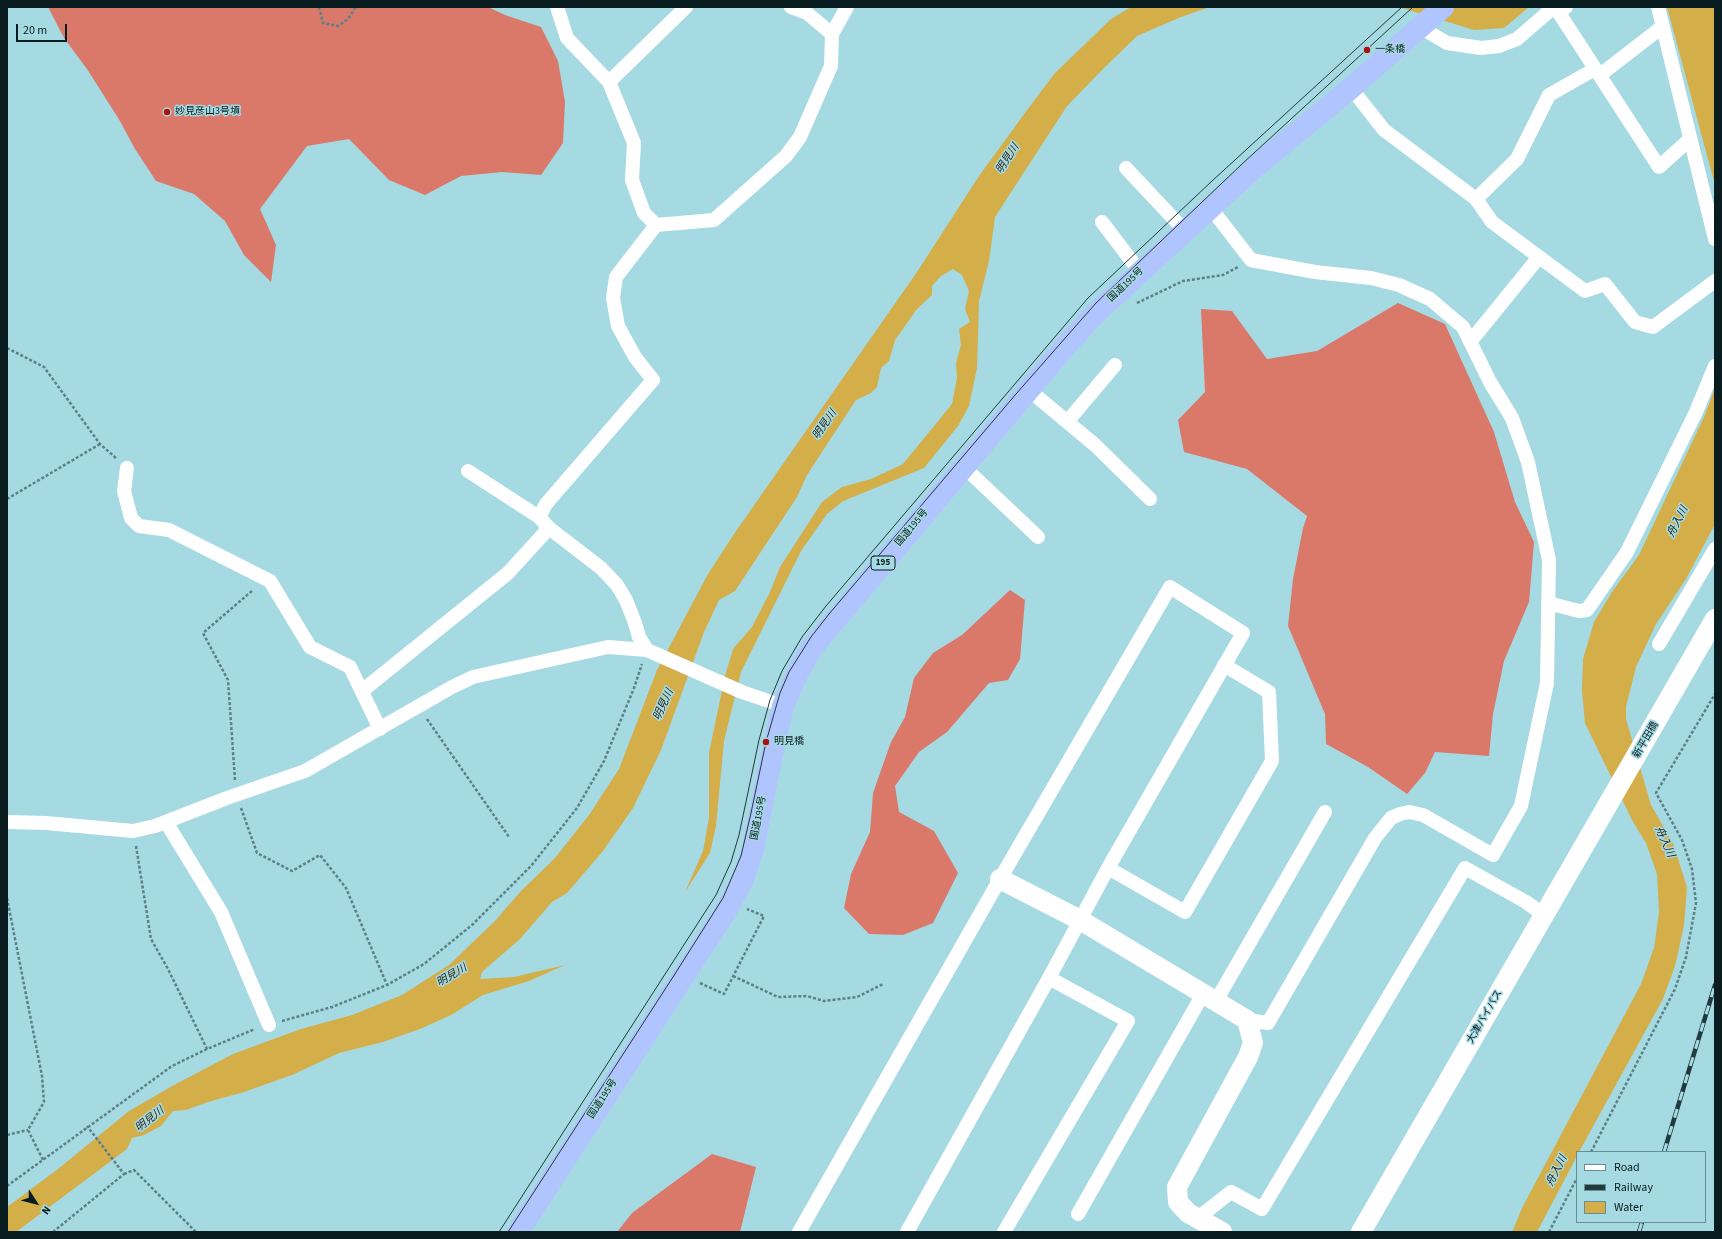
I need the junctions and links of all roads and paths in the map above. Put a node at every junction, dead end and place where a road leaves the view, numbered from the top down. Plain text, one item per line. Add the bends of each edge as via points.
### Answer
1 (319, 7) edge
2 (356, 7) edge
3 (557, 7) edge
4 (686, 7) edge
5 (791, 7) edge
6 (847, 7) edge
7 (1554, 7) edge
8 (1566, 7) edge
9 (1658, 7) edge
10 (1431, 18) edge
11 (1662, 27) junction
12 (832, 34) junction
13 (1597, 72) junction
14 (609, 82) junction
15 (1351, 88) junction
16 (1690, 139) junction
17 (1126, 168) dead end
18 (1476, 199) junction
19 (1210, 207) junction
20 (1102, 222) dead end
21 (656, 224) junction
22 (1184, 231) junction
23 (1715, 239) edge
24 (1539, 257) junction
25 (1251, 260) junction
26 (1140, 272) junction
27 (1715, 280) edge
28 (1130, 306) dead end
29 (1470, 342) junction
30 (7, 348) edge
31 (1115, 365) dead end
32 (1715, 366) edge
33 (1029, 390) junction
34 (1710, 397) edge
35 (1067, 422) junction
36 (100, 444) junction
37 (964, 467) junction
38 (127, 468) joint
39 (468, 472) dead end
40 (7, 499) edge
41 (1150, 499) dead end
42 (539, 517) junction
43 (549, 528) junction
44 (1038, 537) dead end
45 (1715, 548) edge
46 (1548, 603) junction
47 (1715, 619) edge
48 (1659, 644) dead end
49 (652, 653) junction
50 (1224, 665) junction
51 (362, 691) junction
52 (1715, 694) edge
53 (783, 706) junction
54 (413, 709) junction
55 (380, 729) junction
56 (1610, 802) joint
57 (1325, 812) dead end
58 (7, 822) edge
59 (166, 822) junction
60 (133, 831) junction
61 (509, 837) dead end
62 (1108, 868) junction
63 (1000, 879) junction
64 (7, 898) edge
65 (731, 902) junction
66 (1544, 915) junction
67 (1080, 920) junction
68 (683, 976) junction
69 (733, 976) junction
70 (1049, 978) junction
71 (883, 984) dead end
72 (1209, 997) junction
73 (1247, 1020) junction
74 (269, 1025) junction
75 (207, 1049) junction
76 (87, 1126) junction
77 (28, 1130) junction
78 (7, 1135) edge
79 (1592, 1151) edge
80 (43, 1160) junction
81 (124, 1174) junction
82 (1576, 1180) edge
83 (7, 1186) edge
84 (1078, 1214) dead end
85 (1198, 1218) junction
86 (53, 1232) edge
87 (196, 1232) edge
88 (518, 1232) edge
89 (799, 1232) edge
90 (907, 1232) edge
91 (1004, 1232) edge
92 (1222, 1232) edge
93 (1361, 1232) edge
94 (1549, 1232) edge

1 - 2 path via 324,23 338,26 348,19
3 - 14 street via 567,38
4 - 14 street
5 - 12 street via 807,13
6 - 12 street
7 - 10 street via 1517,39 1499,46 1481,48 1447,43
8 - 13 street via 1559,13
9 - 11 street
10 - 15 highway, 国道195号 / 195
11 - 13 street
11 - 16 street
12 - 21 street via 831,66 800,137 786,156 714,220
13 - 16 street via 1659,167
13 - 18 street via 1549,95 1517,159
14 - 21 street via 634,143 632,180 644,213
15 - 18 street via 1384,130
15 - 19 highway, 国道195号 / 195
16 - 23 street
17 - 22 street
18 - 24 street via 1492,222
19 - 22 highway, 国道195号 / 195
19 - 25 street
20 - 26 street
21 - 42 street via 616,277 613,298 618,326 635,357 653,380 546,504
22 - 26 highway, 国道195号 / 195
24 - 27 street via 1585,291 1605,284 1635,322 1653,327
24 - 29 street
25 - 28 path via 1223,275 1183,281
25 - 29 street via 1315,272 1371,278 1399,285 1430,300 1463,327
26 - 33 highway, 国道195号 / 195 via 1098,311
29 - 46 street via 1512,418 1528,462 1549,560
30 - 36 path via 44,367
31 - 35 street
32 - 34 street
33 - 35 street
33 - 37 highway, 国道195号 / 195
34 - 46 street via 1627,552 1587,610 1579,611
35 - 41 street via 1095,445
36 - 38 path
36 - 40 path
37 - 44 street
37 - 53 highway, 国道195号 / 195 via 811,649
38 - 51 street via 124,491 131,518 139,526 169,530 270,581 310,647 350,667
39 - 42 street
42 - 43 street
43 - 49 street via 601,568 617,585 626,600 639,637
43 - 51 street via 508,573
45 - 48 street
46 - 73 street via 1547,683 1522,806 1493,855 1423,815 1408,812 1391,818 1375,838 1268,1023
47 - 56 main road, 新平田橋
49 - 53 street via 742,692
49 - 54 street via 608,647 473,677
49 - 74 path via 634,688 604,761 577,808 531,866 472,925 424,964 387,985 339,1004
50 - 62 street
50 - 62 street via 1269,692 1272,761 1185,912
50 - 63 street via 1243,633 1170,587
51 - 55 street
52 - 79 path via 1656,793 1682,840 1692,869 1696,903 1686,957 1675,989
53 - 65 highway, 国道195号 / 195 via 753,849 743,879
54 - 55 street
54 - 61 path via 427,720
55 - 59 street via 305,771
56 - 66 main road, 大津バイパス
57 - 72 street
58 - 60 street
59 - 60 street
59 - 74 street via 221,912
60 - 75 path via 151,939
62 - 67 street
63 - 67 main road
63 - 89 street
64 - 77 path via 42,1076 44,1102
65 - 68 highway, 国道195号 / 195
65 - 69 path via 764,916
66 - 85 street via 1465,868 1262,1209 1231,1192
66 - 93 main road, 大津バイパス
67 - 70 street
67 - 72 main road
68 - 69 path via 724,994
68 - 88 highway, 国道195号 / 195
69 - 71 path via 778,998 807,996 824,1001 857,996
70 - 90 street
70 - 91 street via 1128,1021
72 - 73 main road
72 - 84 street
73 - 85 main road via 1253,1042 1248,1057 1177,1187 1178,1202 1188,1213
74 - 75 path via 247,1031
75 - 76 path via 172,1066
76 - 80 path
76 - 81 path
77 - 78 path
77 - 80 path
80 - 83 path
81 - 86 path
81 - 87 path via 134,1170
82 - 94 path
85 - 92 main road

